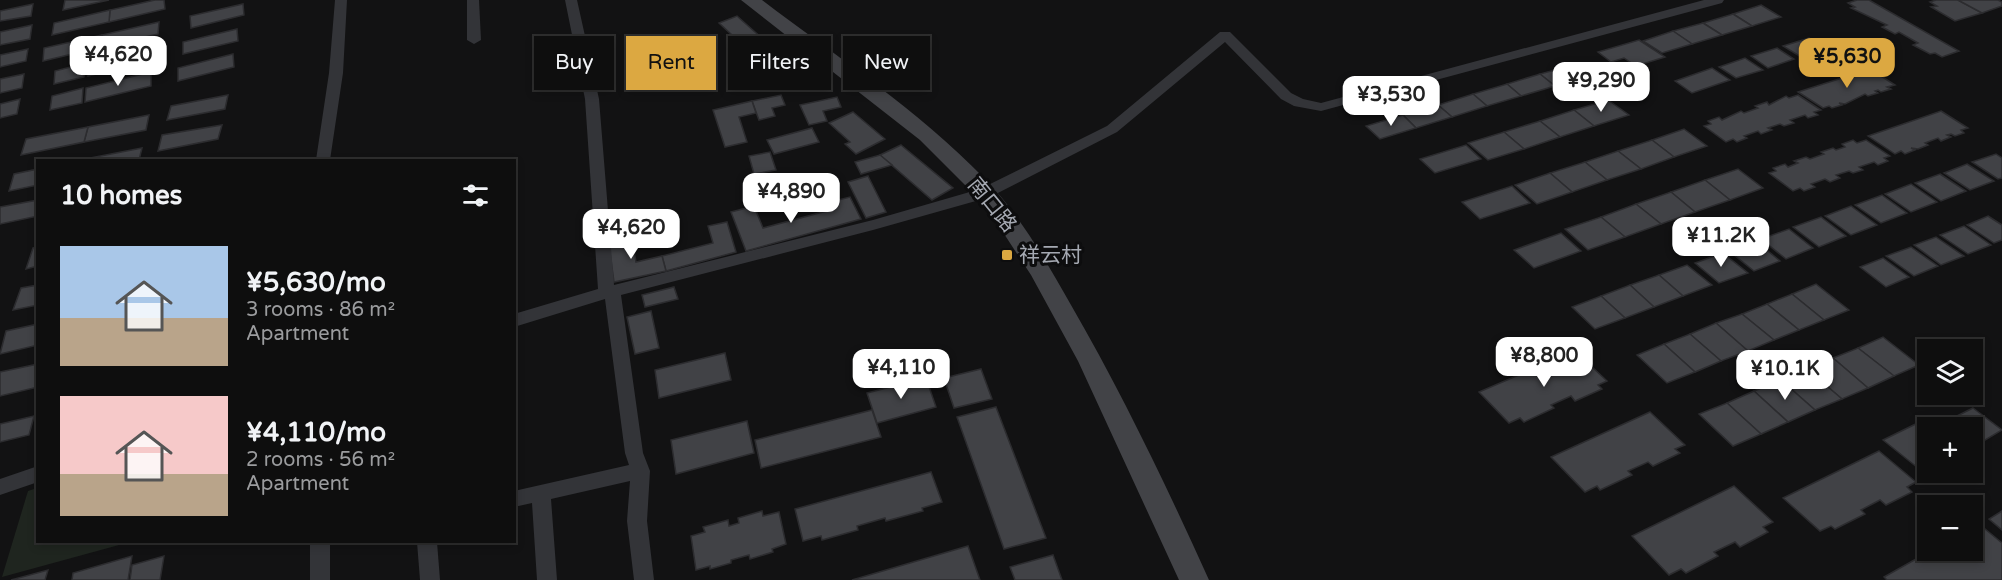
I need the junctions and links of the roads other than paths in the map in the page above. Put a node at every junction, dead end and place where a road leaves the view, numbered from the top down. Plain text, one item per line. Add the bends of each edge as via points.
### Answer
1 (340, 0) edge
2 (473, 0) edge
3 (571, 0) edge
4 (750, 0) edge
5 (1718, 0) edge
6 (474, 40) dead end
7 (323, 159) edge
8 (985, 193) junction
9 (609, 293) junction
10 (516, 320) edge
11 (640, 471) junction
12 (36, 475) edge
13 (0, 487) edge
14 (541, 493) junction
15 (516, 499) edge
16 (320, 543) edge
17 (427, 543) edge
18 (320, 580) edge
19 (430, 580) edge
20 (547, 580) edge
21 (644, 580) edge
22 (1194, 580) edge

1 - 7 street via 336,73
2 - 6 street
3 - 9 street via 592,99
4 - 8 main road, 南口路 via 927,135
5 - 8 street via 1321,107 1286,96 1225,35 1112,129
8 - 9 street
8 - 22 main road, 南口路 via 1022,242 1063,310
9 - 10 street
9 - 11 street
11 - 14 street
11 - 21 street via 637,521
12 - 13 street
14 - 15 street
14 - 20 street
16 - 18 street
17 - 19 street

